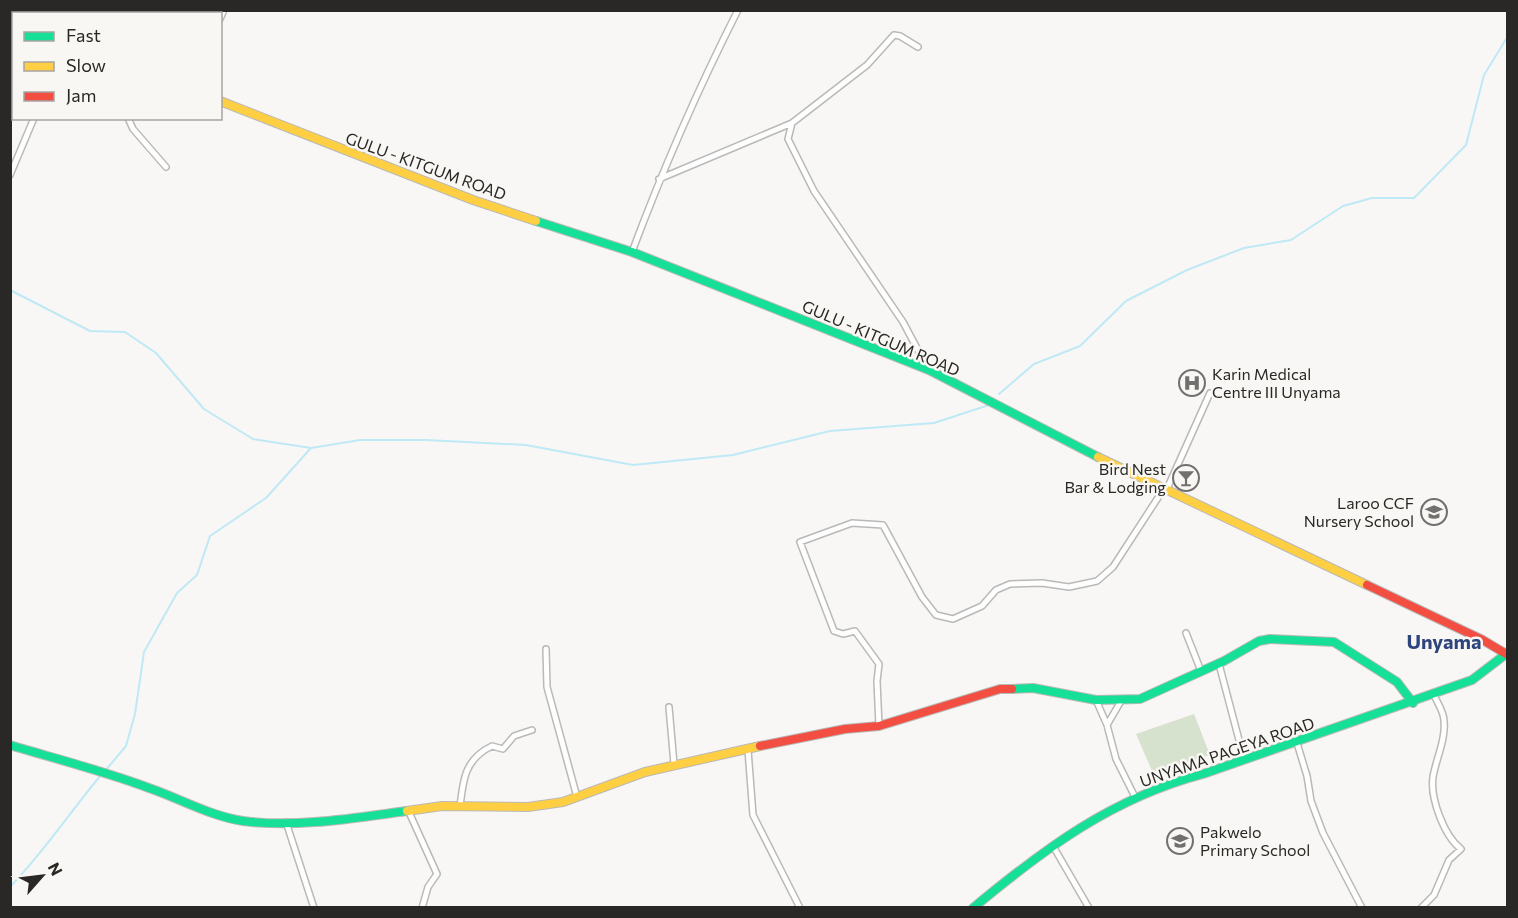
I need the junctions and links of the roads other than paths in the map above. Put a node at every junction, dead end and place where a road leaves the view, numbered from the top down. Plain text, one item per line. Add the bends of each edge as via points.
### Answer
1 (738, 10) edge
2 (918, 47) dead end
3 (222, 102) edge
4 (33, 120) edge
5 (129, 120) edge
6 (792, 123) junction
7 (166, 167) dead end
8 (10, 175) edge
9 (659, 179) junction
10 (632, 252) junction
11 (929, 370) junction
12 (1210, 393) dead end
13 (1164, 490) junction
14 (1186, 633) dead end
15 (546, 649) dead end
16 (1507, 655) edge
17 (1219, 664) junction
18 (1201, 671) junction
19 (1434, 695) junction
20 (1096, 700) junction
21 (1121, 701) junction
22 (1413, 703) junction
23 (669, 707) dead end
24 (1107, 725) junction
25 (879, 726) junction
26 (532, 730) dead end
27 (1297, 743) junction
28 (10, 746) edge
29 (748, 750) junction
30 (1244, 759) junction
31 (674, 764) junction
32 (577, 797) junction
33 (1135, 797) junction
34 (460, 807) junction
35 (408, 810) junction
36 (286, 822) junction
37 (1053, 846) junction
38 (314, 908) edge
39 (422, 908) edge
40 (800, 908) edge
41 (973, 908) edge
42 (1089, 908) edge
43 (1362, 908) edge
44 (1421, 908) edge

1 - 9 street
2 - 6 street via 894,35 867,65
3 - 10 street, GULU - KITGUM ROAD via 473,200
4 - 8 street
5 - 7 street
6 - 9 street
6 - 11 street via 788,139 814,191 903,322
9 - 10 street
10 - 11 street, GULU - KITGUM ROAD
11 - 13 street, GULU - KITGUM ROAD
12 - 13 street
13 - 16 street, GULU - KITGUM ROAD
13 - 25 street via 1113,567 1097,581 1069,587 1010,584 996,590 982,606 953,619 936,615 922,597 883,525 852,523 800,542 834,631 855,631 878,659
14 - 18 street
15 - 32 street via 547,687
16 - 19 street, UNYAMA PAGEYA ROAD via 1477,676
17 - 18 street
17 - 22 street via 1263,640 1334,642 1397,681
17 - 30 street
18 - 21 street via 1140,699
19 - 22 street, UNYAMA PAGEYA ROAD
19 - 44 street via 1445,725 1433,778 1435,796 1452,842 1461,849 1449,860 1434,895
20 - 21 street
20 - 24 street
20 - 25 street via 1033,688 1000,689
21 - 24 street
22 - 27 street, UNYAMA PAGEYA ROAD
23 - 31 street
24 - 33 street via 1116,759
25 - 29 street via 845,729
26 - 34 street via 514,736 503,748 492,746 472,759
27 - 30 street, UNYAMA PAGEYA ROAD
27 - 43 street via 1319,822
28 - 36 street via 150,788 169,799 232,818
29 - 31 street
29 - 40 street via 753,815
30 - 33 street, UNYAMA PAGEYA ROAD
31 - 32 street
32 - 34 street via 528,807
33 - 37 street, UNYAMA PAGEYA ROAD via 1089,820
34 - 35 street
35 - 36 street
35 - 39 street via 437,874
36 - 38 street
37 - 41 street, UNYAMA PAGEYA ROAD
37 - 42 street

